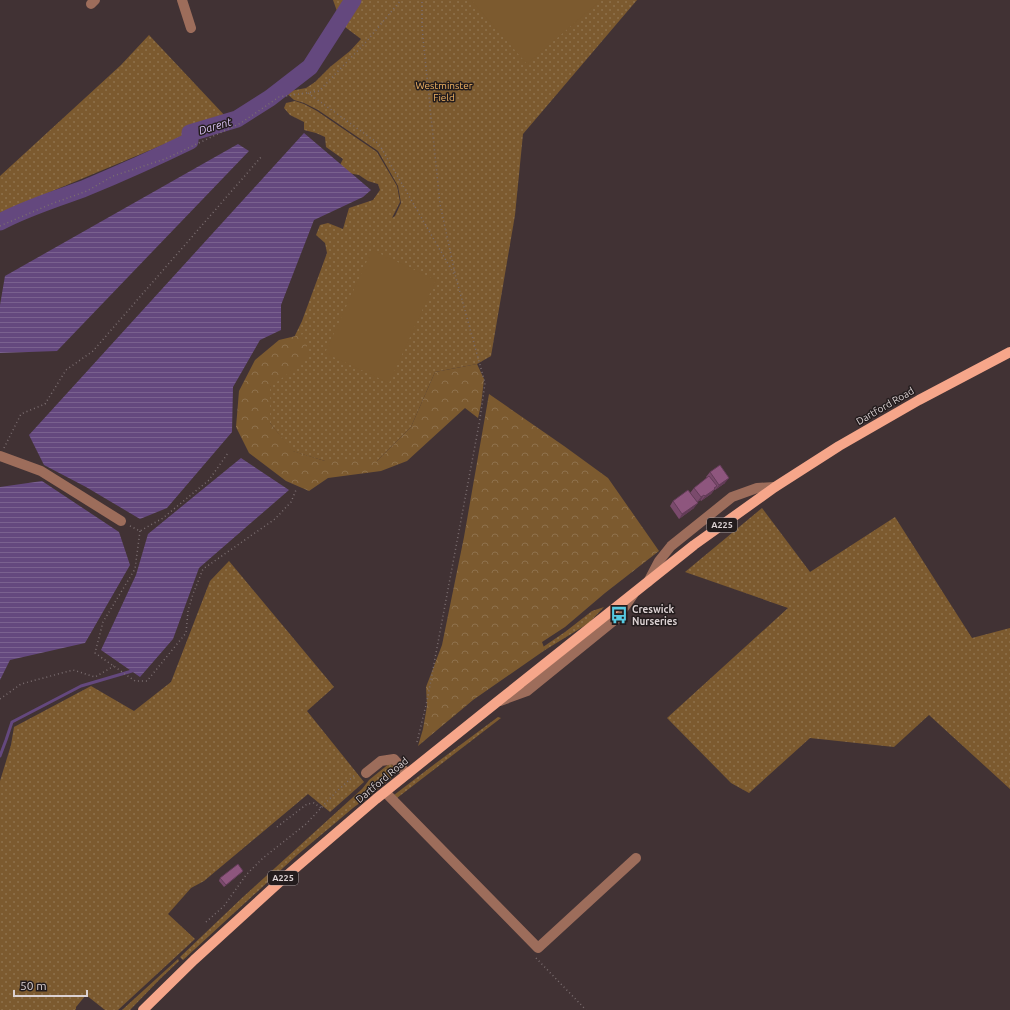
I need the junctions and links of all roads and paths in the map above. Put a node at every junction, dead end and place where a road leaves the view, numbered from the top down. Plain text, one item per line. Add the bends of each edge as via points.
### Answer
1 (182, 0) edge
2 (401, 0) edge
3 (422, 0) edge
4 (191, 28) dead end
5 (308, 93) junction
6 (262, 156) dead end
7 (0, 226) edge
8 (456, 278) junction
9 (1010, 352) edge
10 (2, 452) edge
11 (228, 453) dead end
12 (775, 487) junction
13 (296, 490) dead end
14 (121, 521) joint
15 (140, 531) junction
16 (648, 582) junction
17 (114, 666) junction
18 (0, 699) edge
19 (417, 742) dead end
20 (366, 772) joint
21 (407, 774) junction
22 (385, 792) junction
23 (321, 808) junction
24 (277, 827) dead end
25 (636, 858) dead end
26 (206, 922) dead end
27 (143, 1010) edge

1 - 4 street
2 - 5 path via 366,42 319,91
3 - 8 path via 423,38 440,204
5 - 7 path via 279,97 241,122 165,159 114,176 87,191
5 - 8 path via 379,144
6 - 10 path via 93,351 66,370 45,404 21,414
8 - 19 path via 485,383 429,694
9 - 12 main road, Dartford Road / A225 via 919,400
10 - 14 street via 41,471
11 - 15 path via 209,480 163,518
12 - 16 main road, Dartford Road / A225 via 694,545
12 - 16 street, Dartford Road via 757,488 732,497 671,546 659,561
13 - 17 path via 291,502 275,519 203,569 188,611 186,633 147,681 135,681
14 - 15 path
15 - 17 path via 135,570 103,622 95,653
16 - 21 main road, Dartford Road / A225
17 - 18 path via 95,677 73,670 21,684
20 - 21 street via 381,761 394,759
20 - 23 path via 357,774
21 - 22 main road, Dartford Road / A225
22 - 25 street via 538,948
22 - 27 main road, Dartford Road / A225 via 285,876
23 - 24 path via 314,803 306,804
23 - 26 path via 306,824 263,858 246,875 224,906

